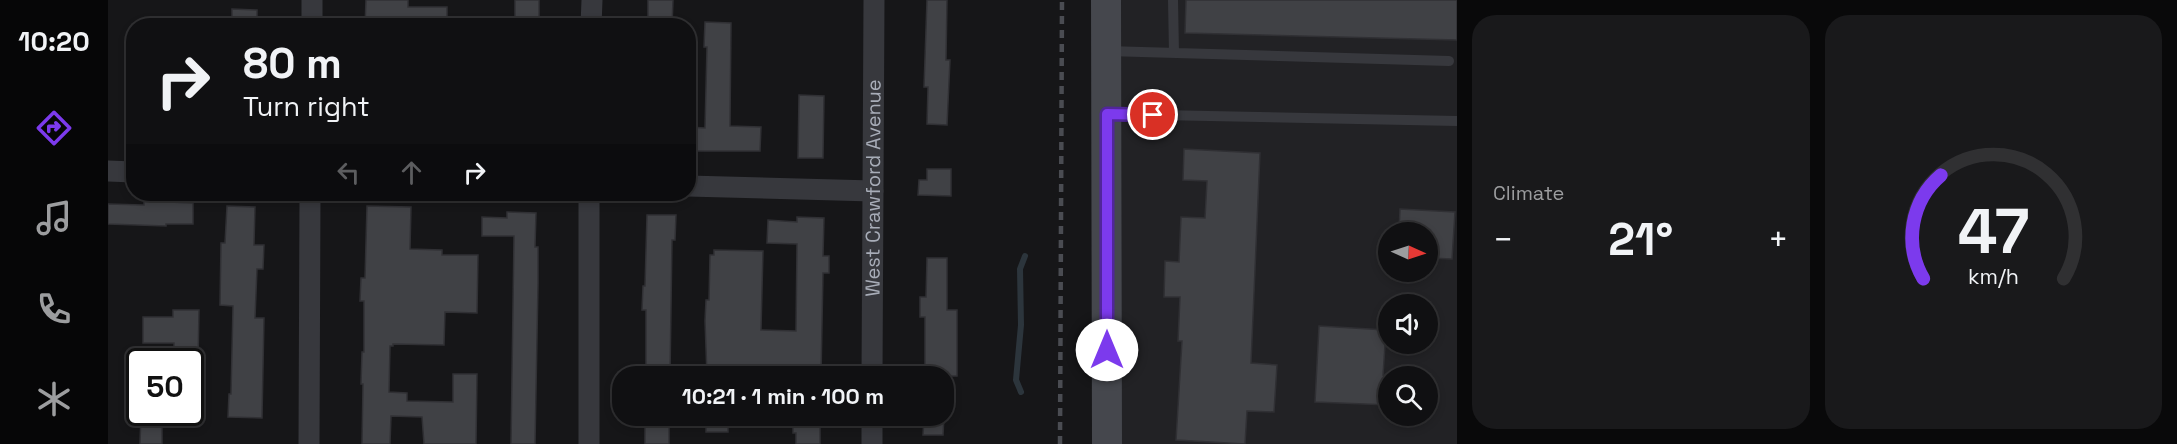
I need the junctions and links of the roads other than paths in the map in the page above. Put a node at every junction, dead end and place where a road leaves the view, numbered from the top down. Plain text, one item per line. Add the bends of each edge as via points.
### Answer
1 (312, 0) edge
2 (592, 0) edge
3 (874, 0) edge
4 (1106, 0) edge
5 (1173, 0) edge
6 (312, 18) edge
7 (591, 18) edge
8 (1106, 51) junction
9 (1173, 53) junction
10 (1449, 61) dead end
11 (1107, 114) junction
12 (1457, 121) edge
13 (108, 171) edge
14 (126, 172) edge
15 (696, 186) edge
16 (873, 191) junction
17 (310, 201) edge
18 (589, 201) edge
19 (872, 366) edge
20 (872, 426) edge
21 (309, 444) edge
22 (589, 444) edge
23 (872, 444) edge
24 (1107, 444) edge

1 - 6 street
2 - 7 street
3 - 16 street, West Crawford Avenue
4 - 8 main road
5 - 9 lane
8 - 9 lane
8 - 11 main road
9 - 10 lane
11 - 12 lane
11 - 24 main road
13 - 14 street
15 - 16 street
16 - 19 street, West Crawford Avenue
17 - 21 street
18 - 22 street
20 - 23 street

